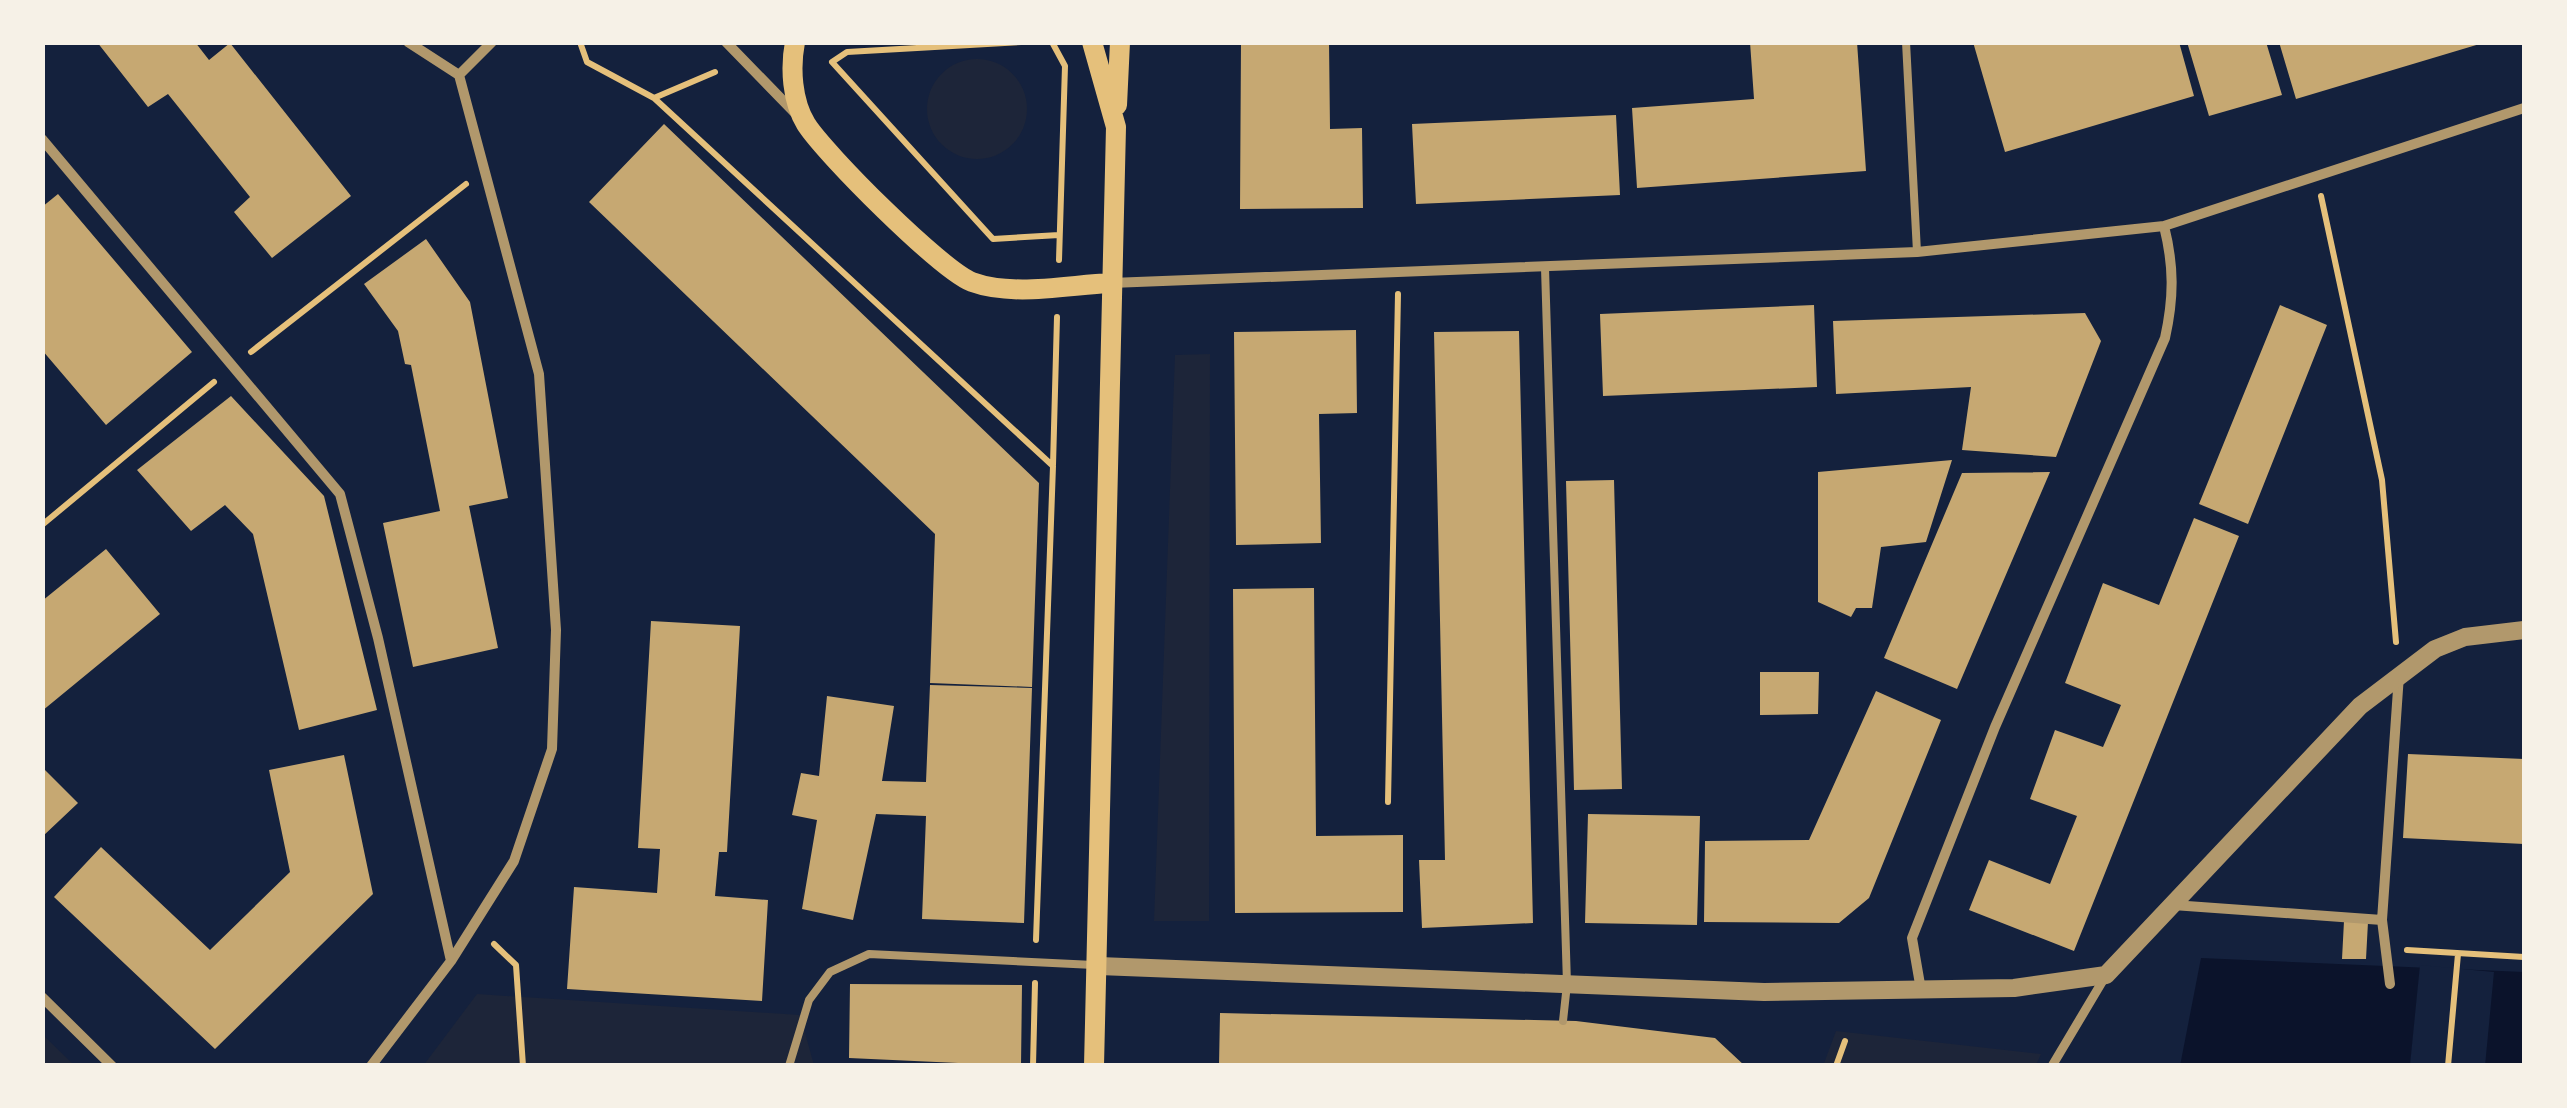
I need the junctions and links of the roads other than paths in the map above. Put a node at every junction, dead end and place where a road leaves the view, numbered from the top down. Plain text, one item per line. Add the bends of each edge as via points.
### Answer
1 (408, 42) edge
2 (492, 42) edge
3 (726, 42) edge
4 (795, 42) edge
5 (1092, 42) edge
6 (1120, 42) edge
7 (1906, 42) edge
8 (459, 75) junction
9 (2524, 108) edge
10 (806, 124) junction
11 (1116, 127) junction
12 (42, 139) edge
13 (2164, 226) junction
14 (1918, 252) junction
15 (1544, 268) junction
16 (1110, 283) junction
17 (2524, 630) edge
18 (2399, 674) junction
19 (2172, 904) junction
20 (2382, 920) junction
21 (451, 961) junction
22 (1099, 966) junction
23 (2106, 974) junction
24 (1566, 984) junction
25 (2390, 984) dead end
26 (1922, 992) junction
27 (42, 996) edge
28 (1562, 1021) dead end
29 (112, 1066) edge
30 (370, 1066) edge
31 (789, 1066) edge
32 (1094, 1066) edge
33 (2052, 1066) edge

1 - 8 street
2 - 8 street
3 - 10 street
4 - 10 main road via 792,82
5 - 11 main road
6 - 11 main road
7 - 14 lane
8 - 21 street via 539,374 556,630 552,749 514,861
9 - 13 street
10 - 16 main road via 931,255 972,282 1011,288
11 - 16 main road
12 - 21 street via 340,494
13 - 14 street
13 - 26 street via 2174,300 2165,338 1994,727 1912,938
14 - 15 street
15 - 16 street
15 - 24 lane
16 - 22 main road
17 - 18 street via 2465,637
18 - 19 street via 2360,706
18 - 20 street
19 - 20 street
19 - 23 street
20 - 25 street
21 - 30 street
22 - 24 street
22 - 31 lane via 869,954 830,972 809,1000
22 - 32 main road
23 - 26 street
23 - 33 street
24 - 26 street
24 - 28 lane
27 - 29 street

